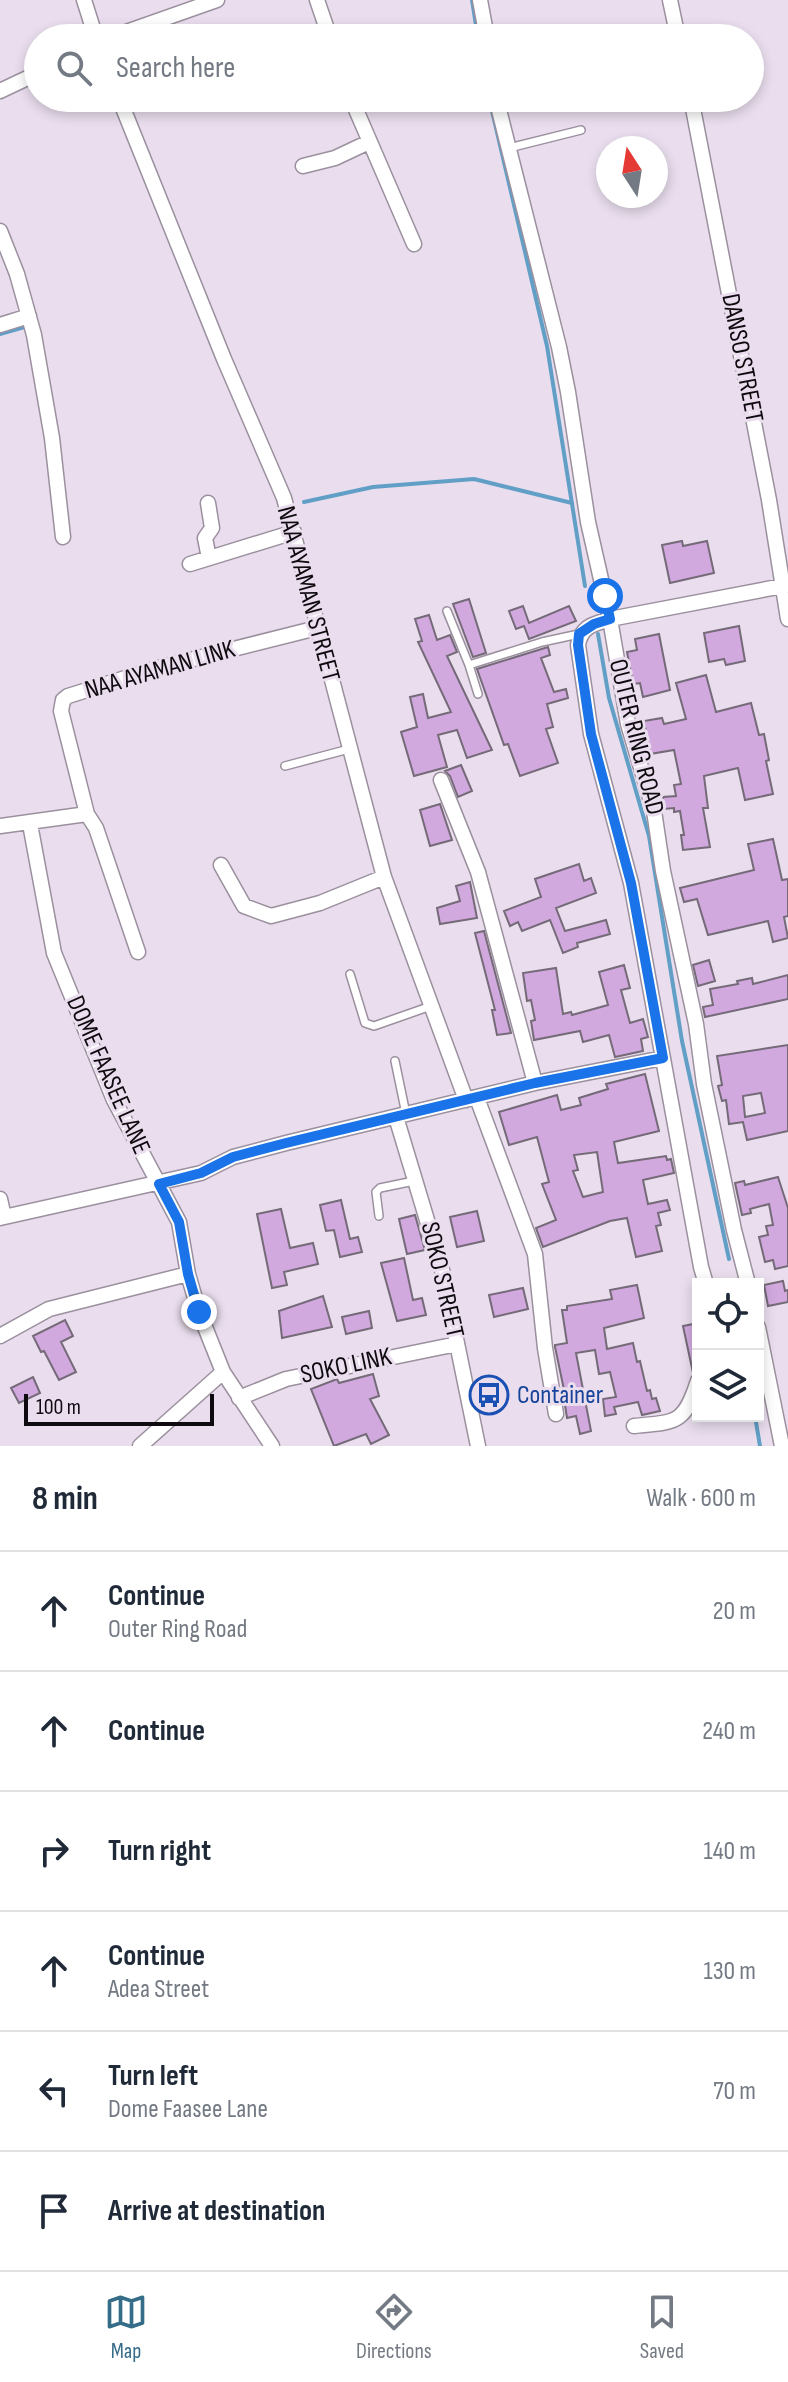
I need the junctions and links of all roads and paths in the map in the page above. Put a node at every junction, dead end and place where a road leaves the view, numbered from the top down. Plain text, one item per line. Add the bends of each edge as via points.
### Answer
1 (84, 0) edge
2 (217, 0) edge
3 (317, 0) edge
4 (480, 0) edge
5 (670, 0) edge
6 (92, 24) edge
7 (149, 24) edge
8 (325, 24) edge
9 (484, 24) edge
10 (675, 24) edge
11 (24, 80) edge
12 (0, 91) edge
13 (125, 112) edge
14 (357, 112) edge
15 (500, 112) edge
16 (694, 112) edge
17 (581, 130) dead end
18 (369, 142) junction
19 (509, 148) junction
20 (303, 166) dead end
21 (0, 231) edge
22 (414, 244) dead end
23 (0, 325) edge
24 (32, 325) junction
25 (208, 503) dead end
26 (294, 532) junction
27 (63, 537) dead end
28 (209, 558) junction
29 (190, 564) dead end
30 (785, 585) edge
31 (447, 611) dead end
32 (610, 619) junction
33 (788, 619) edge
34 (317, 628) junction
35 (579, 634) junction
36 (469, 665) junction
37 (478, 694) dead end
38 (349, 749) junction
39 (285, 766) dead end
40 (441, 780) dead end
41 (87, 814) junction
42 (30, 824) junction
43 (0, 826) edge
44 (221, 865) dead end
45 (384, 877) junction
46 (138, 952) dead end
47 (350, 974) dead end
48 (431, 1006) junction
49 (663, 1058) junction
50 (395, 1061) dead end
51 (535, 1083) junction
52 (471, 1099) junction
53 (401, 1115) junction
54 (416, 1180) junction
55 (159, 1184) junction
56 (0, 1199) edge
57 (379, 1216) dead end
58 (2, 1218) edge
59 (188, 1274) junction
60 (704, 1278) edge
61 (746, 1278) edge
62 (0, 1336) edge
63 (457, 1344) junction
64 (764, 1371) edge
65 (223, 1372) junction
66 (239, 1398) junction
67 (692, 1401) edge
68 (556, 1414) dead end
69 (634, 1426) dead end
70 (140, 1446) edge
71 (272, 1446) edge
72 (478, 1446) edge
73 (782, 1446) edge

1 - 6 street
2 - 7 street
3 - 8 street
4 - 9 street
5 - 10 street
11 - 12 street
13 - 26 street, NAA AYAMAN STREET
14 - 18 street
15 - 19 street, OUTER RING ROAD
16 - 30 street, DANSO STREET
17 - 19 lane
18 - 20 street
18 - 22 street
19 - 32 street, OUTER RING ROAD via 559,347
21 - 24 street
23 - 24 street
24 - 27 street
25 - 28 street
26 - 28 street
26 - 34 street, NAA AYAMAN STREET
28 - 29 street
30 - 32 street
30 - 33 street, DANSO STREET
31 - 36 lane
32 - 35 street
32 - 61 street, OUTER RING ROAD via 628,724 658,831
34 - 38 street, NAA AYAMAN STREET
34 - 41 street, NAA AYAMAN LINK via 154,669 63,700 61,711
35 - 36 lane
35 - 49 street via 591,734 631,883
36 - 37 lane
38 - 39 lane
38 - 45 street, NAA AYAMAN STREET
40 - 51 street via 478,872
41 - 42 street
41 - 46 street
42 - 43 street
42 - 55 street, DOME FAASEE LANE via 54,953 114,1100
44 - 45 street via 244,906 271,916
45 - 48 street, NAA AYAMAN STREET
47 - 48 lane via 368,1025
48 - 52 street, NAA AYAMAN STREET
49 - 51 street
49 - 60 street
50 - 53 lane
51 - 52 street
52 - 53 street
52 - 68 street, NAA AYAMAN STREET via 535,1254
53 - 54 street, SOKO STREET
53 - 55 street via 246,1153
54 - 57 lane via 380,1188
54 - 63 street, SOKO STREET
55 - 58 street
55 - 59 street, DOME FAASEE LANE via 179,1222
56 - 58 street
59 - 62 street via 49,1309
59 - 65 street, DOME FAASEE LANE
63 - 66 street, SOKO LINK via 286,1379
63 - 72 street, SOKO STREET
64 - 73 street
65 - 66 street, DOME FAASEE LANE
65 - 70 street
66 - 71 street, DOME FAASEE LANE
67 - 69 street via 681,1417

